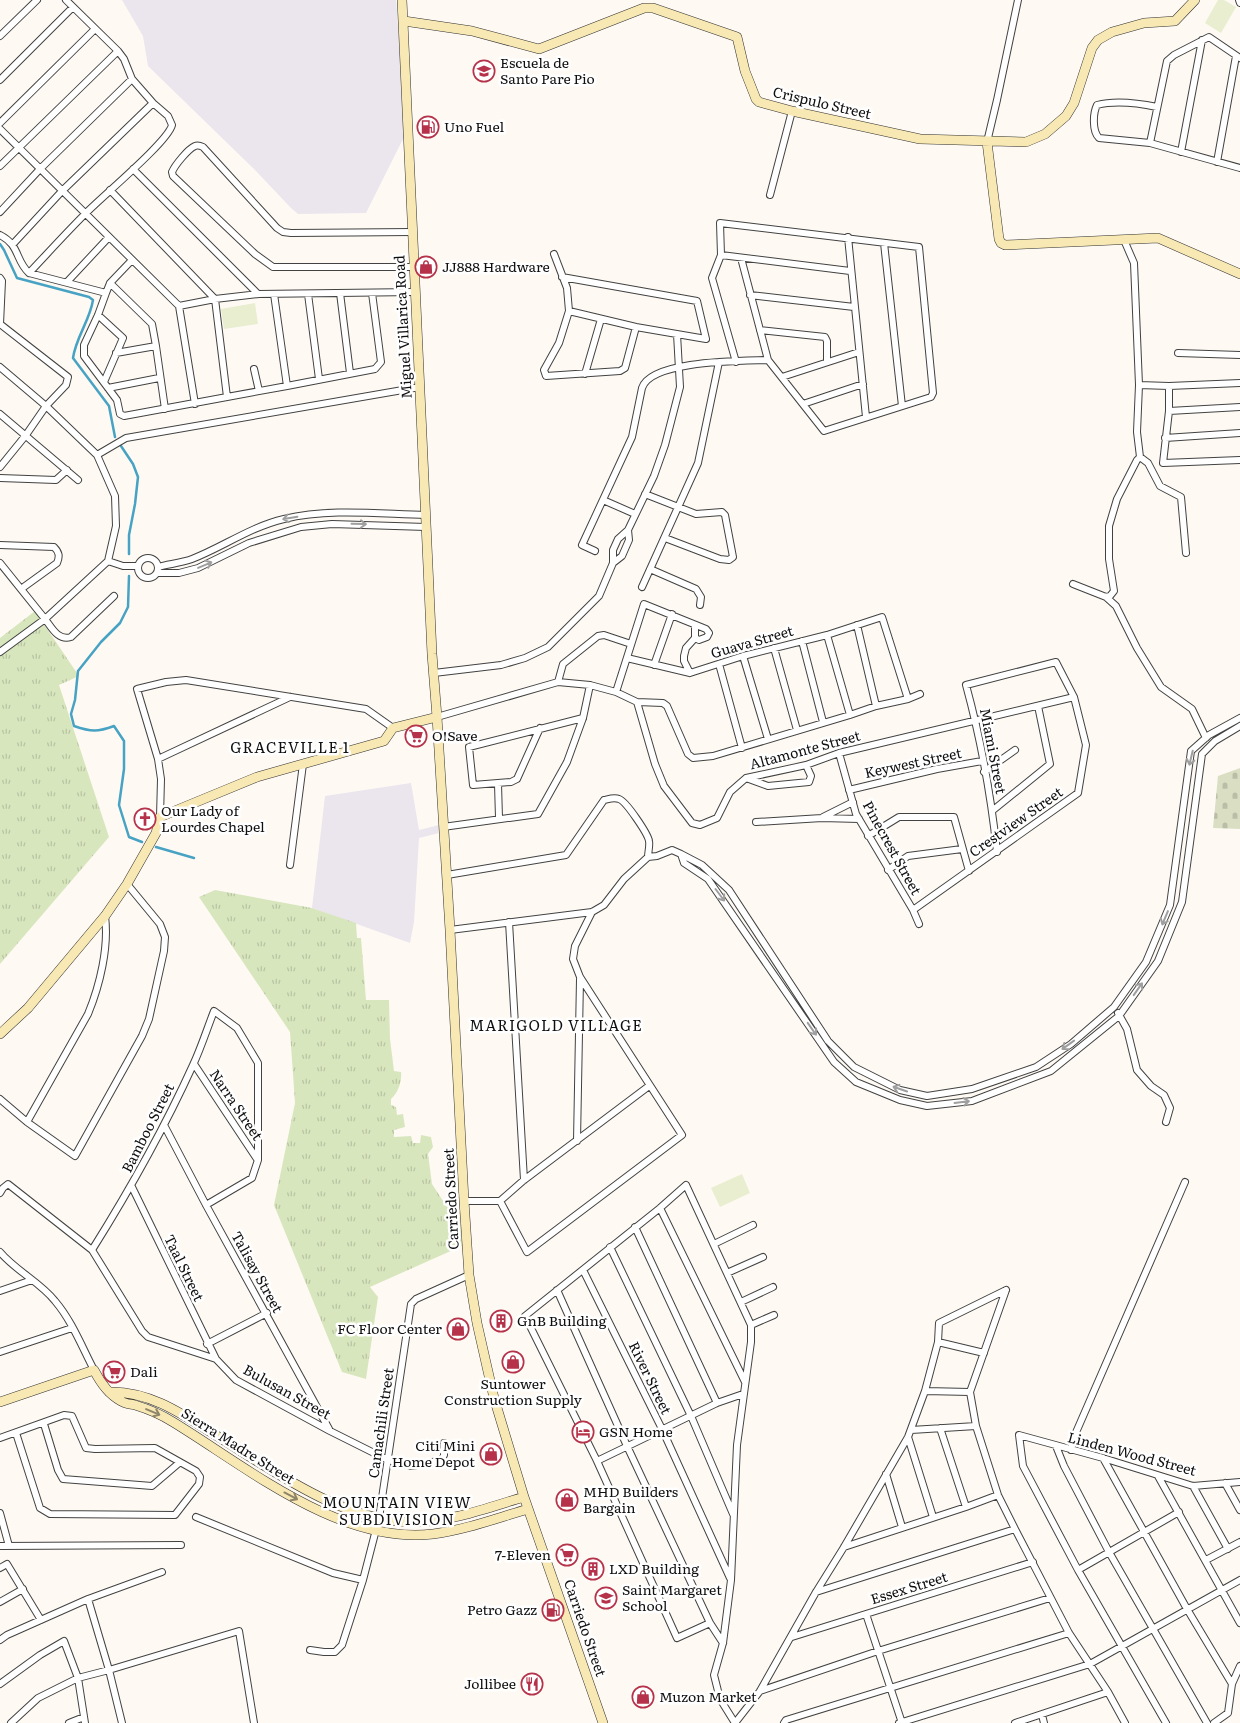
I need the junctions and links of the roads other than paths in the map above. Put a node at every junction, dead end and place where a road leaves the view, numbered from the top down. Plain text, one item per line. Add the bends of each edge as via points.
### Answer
1 (38, 0) edge
2 (66, 0) edge
3 (402, 0) edge
4 (1018, 0) edge
5 (1195, 0) edge
6 (73, 8) junction
7 (404, 21) junction
8 (95, 29) junction
9 (0, 36) edge
10 (1206, 38) junction
11 (118, 51) junction
12 (1238, 57) edge
13 (132, 79) junction
14 (0, 80) edge
15 (153, 103) junction
16 (1157, 107) junction
17 (792, 111) junction
18 (0, 123) edge
19 (0, 129) edge
20 (987, 142) junction
21 (1150, 143) junction
22 (18, 148) junction
23 (1181, 152) junction
24 (1217, 162) junction
25 (0, 166) edge
26 (1240, 168) edge
27 (40, 169) junction
28 (133, 169) junction
29 (110, 190) junction
30 (62, 191) junction
31 (770, 195) dead end
32 (0, 212) edge
33 (85, 214) junction
34 (413, 232) junction
35 (0, 235) edge
36 (109, 237) junction
37 (848, 237) junction
38 (1124, 240) junction
39 (884, 243) junction
40 (13, 244) junction
41 (554, 254) dead end
42 (721, 256) junction
43 (741, 258) junction
44 (132, 260) junction
45 (414, 267) junction
46 (850, 271) junction
47 (29, 273) junction
48 (1240, 274) edge
49 (562, 277) junction
50 (0, 278) edge
51 (67, 282) junction
52 (110, 283) junction
53 (106, 292) junction
54 (415, 292) junction
55 (340, 293) junction
56 (258, 294) junction
57 (274, 294) junction
58 (308, 294) junction
59 (372, 294) junction
60 (750, 294) junction
61 (215, 299) junction
62 (179, 306) junction
63 (854, 307) junction
64 (568, 311) junction
65 (98, 315) junction
66 (601, 319) junction
67 (0, 324) edge
68 (636, 327) junction
69 (760, 330) junction
70 (677, 334) junction
71 (156, 346) junction
72 (859, 352) junction
73 (116, 353) junction
74 (1178, 353) dead end
75 (1240, 355) edge
76 (768, 360) junction
77 (719, 362) junction
78 (736, 362) junction
79 (827, 362) junction
80 (678, 366) junction
81 (0, 367) edge
82 (254, 369) dead end
83 (350, 373) junction
84 (586, 374) junction
85 (782, 377) junction
86 (160, 378) junction
87 (319, 379) junction
88 (1240, 383) edge
89 (862, 384) junction
90 (106, 385) junction
91 (1139, 385) junction
92 (287, 386) junction
93 (1169, 386) junction
94 (420, 387) junction
95 (259, 390) junction
96 (227, 397) junction
97 (195, 404) junction
98 (803, 404) junction
99 (46, 406) junction
100 (902, 406) junction
101 (1240, 407) edge
102 (165, 409) junction
103 (1169, 410) junction
104 (0, 414) edge
105 (866, 417) junction
106 (1240, 433) edge
107 (26, 435) junction
108 (1165, 438) junction
109 (97, 455) junction
110 (1140, 457) junction
111 (1240, 460) edge
112 (0, 467) edge
113 (66, 470) junction
114 (0, 478) edge
115 (78, 480) dead end
116 (644, 494) junction
117 (603, 500) junction
118 (678, 508) junction
119 (636, 514) junction
120 (426, 515) junction
121 (426, 527) junction
122 (628, 530) junction
123 (664, 538) junction
124 (0, 545) edge
125 (595, 551) dead end
126 (1186, 553) dead end
127 (108, 561) junction
128 (0, 563) edge
129 (613, 563) junction
130 (138, 566) junction
131 (650, 569) junction
132 (158, 570) junction
133 (1073, 584) dead end
134 (642, 587) dead end
135 (21, 589) junction
136 (114, 596) dead end
137 (1106, 597) junction
138 (700, 605) dead end
139 (672, 614) junction
140 (45, 619) junction
141 (695, 625) junction
142 (857, 625) junction
143 (827, 635) junction
144 (694, 638) junction
145 (802, 641) junction
146 (631, 644) junction
147 (774, 648) junction
148 (0, 652) edge
149 (432, 654) joint
150 (743, 656) junction
151 (627, 658) junction
152 (719, 664) junction
153 (654, 665) junction
154 (434, 673) junction
155 (690, 673) junction
156 (558, 682) junction
157 (590, 685) junction
158 (966, 685) joint
159 (616, 692) junction
160 (920, 694) dead end
161 (291, 696) junction
162 (1074, 697) junction
163 (908, 699) junction
164 (637, 702) junction
165 (876, 706) junction
166 (1038, 706) junction
167 (850, 715) junction
168 (437, 717) junction
169 (583, 718) junction
170 (1240, 718) edge
171 (975, 720) junction
172 (823, 722) junction
173 (1240, 726) edge
174 (393, 728) junction
175 (540, 728) junction
176 (797, 730) junction
177 (1206, 738) junction
178 (768, 739) junction
179 (742, 748) junction
180 (1015, 750) dead end
181 (839, 753) junction
182 (158, 759) junction
183 (982, 761) junction
184 (303, 764) junction
185 (806, 765) junction
186 (984, 772) junction
187 (746, 778) junction
188 (498, 784) junction
189 (849, 790) junction
190 (853, 802) junction
191 (992, 811) junction
192 (160, 817) junction
193 (500, 818) junction
194 (822, 818) junction
195 (859, 819) junction
196 (756, 822) dead end
197 (443, 827) junction
198 (868, 836) junction
199 (962, 849) junction
200 (997, 852) junction
201 (681, 854) junction
202 (648, 857) junction
203 (290, 865) dead end
204 (888, 870) junction
205 (969, 871) junction
206 (447, 875) junction
207 (127, 884) junction
208 (913, 910) junction
209 (592, 912) junction
210 (105, 916) junction
211 (509, 922) junction
212 (919, 924) dead end
213 (450, 930) junction
214 (580, 977) junction
215 (1114, 1007) junction
216 (1119, 1016) junction
217 (0, 1034) edge
218 (194, 1064) junction
219 (649, 1086) junction
220 (927, 1096) junction
221 (0, 1099) edge
222 (926, 1106) junction
223 (27, 1122) junction
224 (1166, 1122) dead end
225 (164, 1125) junction
226 (577, 1141) junction
227 (258, 1160) junction
228 (524, 1180) junction
229 (1185, 1182) dead end
230 (132, 1187) junction
231 (0, 1193) edge
232 (464, 1200) junction
233 (500, 1202) junction
234 (206, 1205) junction
235 (660, 1208) junction
236 (754, 1225) dead end
237 (635, 1227) junction
238 (714, 1244) junction
239 (610, 1247) junction
240 (92, 1250) junction
241 (0, 1252) edge
242 (763, 1257) dead end
243 (583, 1270) junction
244 (727, 1273) junction
245 (469, 1274) junction
246 (32, 1280) junction
247 (773, 1287) dead end
248 (557, 1290) junction
249 (0, 1291) edge
250 (741, 1302) junction
251 (266, 1313) junction
252 (774, 1315) dead end
253 (751, 1325) junction
254 (72, 1328) junction
255 (938, 1342) junction
256 (207, 1344) junction
257 (0, 1352) edge
258 (984, 1353) junction
259 (216, 1359) junction
260 (94, 1370) junction
261 (745, 1383) junction
262 (925, 1391) junction
263 (109, 1392) junction
264 (970, 1392) junction
265 (743, 1394) junction
266 (0, 1402) edge
267 (717, 1403) junction
268 (691, 1416) junction
269 (44, 1424) junction
270 (976, 1426) junction
271 (940, 1428) junction
272 (662, 1430) junction
273 (912, 1430) junction
274 (330, 1431) junction
275 (16, 1433) junction
276 (908, 1437) junction
277 (0, 1438) edge
278 (229, 1443) junction
279 (444, 1443) dead end
280 (627, 1446) junction
281 (1056, 1446) junction
282 (1071, 1450) junction
283 (222, 1454) junction
284 (1102, 1458) junction
285 (388, 1460) junction
286 (597, 1461) junction
287 (179, 1463) junction
288 (886, 1474) junction
289 (1158, 1476) junction
290 (1240, 1482) edge
291 (1225, 1484) junction
292 (1193, 1486) junction
293 (998, 1495) junction
294 (524, 1497) junction
295 (966, 1507) junction
296 (528, 1509) junction
297 (1240, 1510) edge
298 (1179, 1512) junction
299 (0, 1513) edge
300 (196, 1517) dead end
301 (734, 1517) junction
302 (933, 1517) junction
303 (379, 1518) junction
304 (902, 1527) junction
305 (1015, 1529) junction
306 (377, 1531) junction
307 (1143, 1532) junction
308 (1240, 1542) edge
309 (181, 1545) dead end
310 (0, 1546) edge
311 (9, 1546) junction
312 (844, 1547) junction
313 (1228, 1549) junction
314 (1109, 1552) junction
315 (1206, 1560) junction
316 (1033, 1562) junction
317 (0, 1568) edge
318 (1078, 1570) junction
319 (162, 1572) dead end
320 (363, 1580) junction
321 (731, 1580) junction
322 (1240, 1580) edge
323 (23, 1589) junction
324 (1222, 1590) junction
325 (816, 1592) junction
326 (1050, 1598) junction
327 (88, 1599) junction
328 (0, 1602) edge
329 (1186, 1609) junction
330 (866, 1614) junction
331 (1238, 1614) edge
332 (41, 1620) junction
333 (1240, 1622) edge
334 (710, 1623) junction
335 (1153, 1628) junction
336 (1069, 1633) junction
337 (792, 1636) junction
338 (0, 1640) edge
339 (723, 1643) junction
340 (1121, 1647) junction
341 (310, 1650) dead end
342 (878, 1651) junction
343 (1090, 1664) junction
344 (1240, 1666) edge
345 (109, 1670) junction
346 (78, 1678) junction
347 (0, 1684) edge
348 (1232, 1684) junction
349 (891, 1688) junction
350 (760, 1690) junction
351 (1108, 1692) junction
352 (1042, 1715) junction
353 (84, 1720) edge
354 (11, 1723) edge
355 (69, 1723) edge
356 (122, 1723) edge
357 (254, 1723) edge
358 (603, 1723) edge
359 (735, 1723) edge
360 (784, 1723) edge
361 (901, 1723) edge
362 (1015, 1723) edge
363 (1044, 1723) edge
364 (1125, 1723) edge
365 (1166, 1723) edge
366 (1207, 1723) edge
367 (1214, 1723) edge

1 - 9 street
2 - 6 street
3 - 7 main road, Miguel Villarica Road
4 - 20 street
5 - 20 main road, Crispulo Street via 1175,21 1144,23 1112,32 1098,40 1092,48 1074,103 1066,116 1045,134 1026,142
6 - 8 street
6 - 14 street
7 - 17 main road, Crispulo Street via 472,31 539,49 644,8 653,8 738,37 745,71 756,99
7 - 34 main road, Miguel Villarica Road
8 - 11 street
8 - 18 street
10 - 12 street
10 - 16 street via 1167,61
10 - 23 street
11 - 13 street
11 - 22 street
12 - 24 street
13 - 15 street
13 - 27 street
15 - 28 street via 171,120 171,130
15 - 30 street
16 - 21 street
16 - 21 street via 1139,103 1106,103 1097,105 1094,111 1095,134 1099,138
17 - 20 main road, Crispulo Street via 920,139
17 - 31 street
19 - 22 street
20 - 38 main road via 1001,243
21 - 23 street
22 - 25 street
22 - 27 street
23 - 24 street
24 - 26 street
27 - 30 street
27 - 32 street
28 - 29 street
28 - 56 street
29 - 33 street
29 - 61 street
30 - 33 street
30 - 40 street
33 - 36 street
33 - 47 street
34 - 45 main road, Miguel Villarica Road
34 - 45 street via 283,232 199,146 182,158 172,172 255,254 273,267
35 - 40 street
36 - 44 street
36 - 51 street
37 - 39 street
37 - 42 street via 721,223
37 - 46 street
38 - 48 main road via 1158,238
38 - 91 street via 1134,263
39 - 100 street
39 - 100 street via 919,246 933,393 931,397
40 - 47 street via 23,268
41 - 49 street
42 - 43 street
42 - 78 street via 712,278
43 - 46 street
43 - 60 street
44 - 52 street
44 - 62 street
45 - 54 main road, Miguel Villarica Road
46 - 63 street
47 - 51 street
49 - 64 street via 567,288
49 - 70 street via 697,301 706,339
50 - 67 street
51 - 53 street
52 - 53 street
52 - 71 street via 152,324
53 - 65 street
54 - 59 street
54 - 94 main road, Miguel Villarica Road
55 - 58 street
55 - 59 street
55 - 83 street
56 - 57 street
56 - 61 street
57 - 58 street
57 - 92 street
58 - 87 street
59 - 83 street via 381,362 375,369
60 - 63 street
60 - 69 street
61 - 62 street
61 - 96 street
62 - 97 street
63 - 72 street
64 - 66 street
64 - 84 street via 559,343 544,370 546,376
65 - 73 street via 123,338
65 - 90 street via 84,345 84,356
66 - 68 street
66 - 84 street
67 - 99 street via 68,377 66,385
68 - 70 street
68 - 84 street via 625,368 620,372
69 - 76 street
69 - 79 street via 825,337
70 - 80 street
71 - 73 street
71 - 86 street
72 - 79 street
72 - 89 street
73 - 90 street
74 - 75 street
76 - 78 street
76 - 85 street
77 - 78 street
77 - 80 street
77 - 118 street via 698,462
79 - 85 street
80 - 116 street via 680,387 675,408 654,476
80 - 117 street via 655,375 643,384 632,438
81 - 99 street
82 - 95 street
83 - 87 street
85 - 98 street
86 - 90 street
86 - 102 street
87 - 92 street
88 - 93 street
89 - 98 street
89 - 105 street
90 - 102 street via 124,416
91 - 93 street
91 - 110 street via 1137,432
92 - 95 street
93 - 103 street
94 - 109 street via 126,438
94 - 120 main road, Miguel Villarica Road
95 - 96 street
96 - 97 street
97 - 102 street
98 - 105 street via 824,431
99 - 107 street
99 - 109 street
100 - 105 street
101 - 103 street
103 - 108 street
104 - 107 street
106 - 108 street
107 - 112 street
107 - 113 street
108 - 111 street via 1163,464
109 - 127 street via 115,496 116,526
110 - 126 street via 1148,463 1160,486 1181,497
110 - 137 street via 1117,498 1109,526 1114,591
113 - 114 street via 56,480
113 - 115 street
116 - 118 street
116 - 119 street
117 - 119 street
117 - 125 street via 582,545
118 - 123 street
118 - 123 street via 696,514 722,512 733,558 720,559
119 - 122 street
120 - 121 main road, Miguel Villarica Road
120 -> 132 street via 340,513 283,519 244,533 191,560
132 -> 121 street via 179,573 198,568 249,542 301,527 332,524
121 - 149 main road, Miguel Villarica Road
122 - 129 street via 618,539 613,550
122 - 129 street via 629,540 622,556
123 - 131 street
124 - 135 street via 54,547 58,552 60,558 57,563
127 - 130 street
127 - 140 street
128 - 135 street
129 - 154 street via 599,596 542,650 501,665
130 - 132 street via 147,558 156,561
130 - 132 street via 146,578 152,578
131 - 134 street
131 - 138 street via 696,589 701,597
133 - 137 street
135 - 140 street
136 - 140 street via 65,639
137 - 177 street via 1116,606 1161,687 1192,710
139 - 141 street
139 - 146 street via 644,604
139 - 153 street
140 - 148 street
141 - 144 street
141 - 144 street via 709,633 699,640
142 - 143 street, Guava Street
142 - 163 street, Guava Street via 882,617
142 - 165 street
143 - 145 street, Guava Street
143 - 167 street
144 - 155 street via 684,656
145 - 147 street, Guava Street
145 - 172 street
146 - 151 street
146 - 156 street via 604,634 598,636 563,664
147 - 150 street, Guava Street
147 - 176 street
149 - 154 main road, Carriedo Street
150 - 152 street, Guava Street
150 - 178 street
151 - 153 street, Guava Street
151 - 159 street
152 - 155 street, Guava Street
152 - 179 street
153 - 155 street, Guava Street
154 - 168 main road, Carriedo Street
156 - 157 street
156 - 168 street
157 - 159 street
157 - 169 street
158 - 162 street, Crestview Street via 1056,662
158 - 171 street, Miami Street
159 - 164 street
160 - 163 street
161 - 174 street via 366,709
161 - 182 street
161 - 182 street via 186,680 171,680 137,689
162 - 166 street, Altamonte Street
162 - 200 street, Crestview Street via 1086,745 1078,793
163 - 165 street
164 - 179 street via 667,706 690,756 713,756
164 - 187 street, Altamonte Street via 664,786 692,823 700,825 718,818 730,792
165 - 167 street
166 - 171 street, Altamonte Street
166 - 191 street via 1050,764
167 - 172 street
168 - 174 main road
168 - 197 main road, Carriedo Street
169 - 175 street
169 - 193 street via 567,762 538,814
170 - 177 street
171 - 181 street, Altamonte Street
171 - 183 street, Miami Street
172 - 176 street
216 -> 173 street via 1158,961 1182,902 1202,754 1215,741
174 - 184 main road via 384,741
175 - 188 street via 517,778
175 - 188 street via 469,747 473,785
176 - 178 street
177 -> 215 street via 1191,752 1170,905 1146,962
178 - 179 street
180 - 186 street
181 - 185 street, Altamonte Street
181 - 189 street, Pinecrest Street
182 - 192 street
183 - 186 street, Miami Street
183 - 189 street, Keywest Street
184 - 192 main road via 257,776
184 - 203 street
185 - 187 street, Altamonte Street
185 - 187 street via 811,776 809,782 768,786
186 - 191 street, Miami Street
188 - 193 street
189 - 190 street, Pinecrest Street
190 - 194 street
190 - 195 street, Pinecrest Street
191 - 200 street, Miami Street
192 - 207 main road via 156,833
193 - 197 street
194 - 195 street
194 - 196 street
195 - 198 street, Pinecrest Street
197 - 206 main road, Carriedo Street
198 - 199 street via 899,817 954,817
198 - 204 street, Pinecrest Street
199 - 204 street via 908,856
199 - 205 street
200 - 205 street, Crestview Street
201 - 202 street via 672,850
220 -> 201 street via 900,1090 854,1067 828,1041 729,890 702,865
201 -> 222 street via 684,863 708,879 834,1062 856,1082 900,1100
202 - 206 street via 650,841 647,834 624,802 611,798 604,800 566,855
202 - 209 street via 604,905
204 - 208 street, Pinecrest Street
205 - 208 street, Crestview Street
206 - 213 main road, Carriedo Street
207 - 210 main road
207 - 223 street via 160,924 165,937 149,1018 142,1036 75,1156
208 - 212 street, Pinecrest Street
209 - 211 street
209 - 214 street via 574,946 573,959
210 - 217 main road via 28,1008
210 - 223 street via 106,944 93,1002
211 - 213 street
211 - 228 street
213 - 232 main road, Carriedo Street
214 - 219 street
214 - 226 street
215 - 216 street
215 -> 220 street via 1071,1044 1036,1066 972,1089
222 -> 216 street via 972,1100 1051,1071
216 - 224 street via 1127,1028 1138,1070 1151,1086 1164,1095 1170,1108
218 - 225 street, Bamboo Street
218 - 227 street, Narra Street
218 - 227 street, Bamboo Street via 214,1011 237,1028 258,1063
219 - 226 street
219 - 233 street via 682,1135 527,1252
220 - 222 street
221 - 223 street
225 - 230 street, Bamboo Street
225 - 234 street, Talisay Street
226 - 228 street
227 - 234 street via 252,1178
228 - 233 street
229 - 282 street
230 - 240 street, Bamboo Street
230 - 256 street, Taal Street
231 - 240 street, Bulusan Street via 8,1184
232 - 233 street
232 - 245 main road, Carriedo Street
234 - 251 street, Talisay Street
235 - 237 street
235 - 238 street via 686,1185
235 - 261 street
236 - 238 street
237 - 239 street
237 - 267 street
238 - 244 street
239 - 243 street
239 - 268 street
240 - 259 street, Bulusan Street via 148,1337
241 - 246 street, Sierra Madre Street
242 - 244 street
243 - 248 street
243 - 272 street, River Street
244 - 250 street
245 - 285 street, Camachili Street via 411,1304
245 - 294 main road, Carriedo Street via 487,1369
246 - 249 street
246 - 254 street, Sierra Madre Street via 56,1302
247 - 250 street
248 - 280 street
248 - 286 street via 525,1316
250 - 253 street
251 - 256 street
251 - 274 street, Talisay Street
252 - 253 street
253 - 261 street
254 - 257 street
254 - 260 street, Sierra Madre Street
255 - 258 street
255 - 258 street via 939,1323 1006,1290
255 - 262 street
256 - 259 street, Taal Street
258 - 264 street
259 - 274 street, Bulusan Street via 236,1380
260 - 263 main road, Sierra Madre Street
260 - 266 main road
261 - 265 street
262 - 264 street
262 - 273 street
263 - 278 main road, Sierra Madre Street via 124,1392 157,1401
263 -> 283 main road, Sierra Madre Street via 121,1402 172,1421
264 - 270 street
265 - 267 street
265 - 301 street
267 - 268 street
268 - 272 street
268 - 301 street
269 - 275 street
269 - 287 street via 64,1415 72,1416 86,1448 155,1448
269 - 287 street via 63,1479 152,1486
270 - 271 street
270 - 293 street
271 - 273 street
271 - 295 street
272 - 280 street
272 - 321 street, River Street
273 - 276 street
274 - 285 street, Bulusan Street
275 - 277 street
275 - 287 street via 40,1508 50,1514 175,1514 199,1484 200,1477 196,1471
276 - 288 street
276 - 302 street
278 - 283 main road
278 - 303 main road, Sierra Madre Street via 310,1492 355,1512
279 - 285 street, Bulusan Street via 444,1455 438,1461 412,1466
280 - 286 street
280 - 334 street
281 - 282 street, Linden Wood Street
281 - 314 street
281 - 318 street, Linden Wood Street via 1019,1435 1023,1466
282 - 284 street, Linden Wood Street
283 -> 306 main road, Sierra Madre Street via 303,1502
284 - 289 street, Linden Wood Street
284 - 307 street
285 - 303 street, Camachili Street
286 - 334 street via 677,1638
288 - 304 street
288 - 312 street
289 - 292 street, Linden Wood Street
289 - 298 street
290 - 291 street, Linden Wood Street
291 - 292 street, Linden Wood Street
291 - 297 street
292 - 313 street
293 - 295 street
293 - 305 street
294 - 296 main road, Carriedo Street
294 - 303 main road, Sierra Madre Street via 432,1521 399,1522
295 - 302 street
296 - 306 main road, Sierra Madre Street via 433,1534
296 - 358 main road, Carriedo Street
298 - 307 street
298 - 315 street
299 - 311 street
300 - 320 street via 324,1570
301 - 321 street
302 - 304 street
303 - 306 street, Camachili Street
304 - 312 street
305 - 316 street
305 - 325 street
306 - 320 street, Camachili Street
307 - 314 street
307 - 329 street
308 - 313 street
309 - 311 street
310 - 311 street
312 - 325 street
313 - 315 street
314 - 318 street
314 - 335 street
315 - 324 street
316 - 326 street
316 - 330 street, Essex Street
317 - 323 street via 7,1564
318 - 340 street
319 - 327 street
320 - 341 street, Camachili Street via 342,1645 336,1652
321 - 339 street
322 - 324 street
323 - 328 street
323 - 332 street
324 - 329 street
324 - 331 street
325 - 337 street
326 - 336 street
326 - 342 street
327 - 332 street
327 - 345 street
329 - 335 street
329 - 348 street
330 - 337 street, Essex Street
330 - 342 street
331 - 333 street
332 - 338 street
334 - 339 street
335 - 340 street
335 - 366 street
336 - 343 street
336 - 349 street
337 - 350 street
339 - 359 street via 714,1675 720,1699
340 - 343 street
340 - 365 street
342 - 349 street
342 - 350 street
343 - 351 street
343 - 361 street
344 - 348 street
345 - 346 street
345 - 356 street
345 - 357 street via 239,1631
346 - 347 street via 64,1641
346 - 353 street
346 - 354 street via 38,1698
348 - 367 street via 1228,1714
349 - 360 street
349 - 361 street
350 - 359 street
351 - 352 street
351 - 364 street
352 - 362 street
352 - 363 street
353 - 355 street

